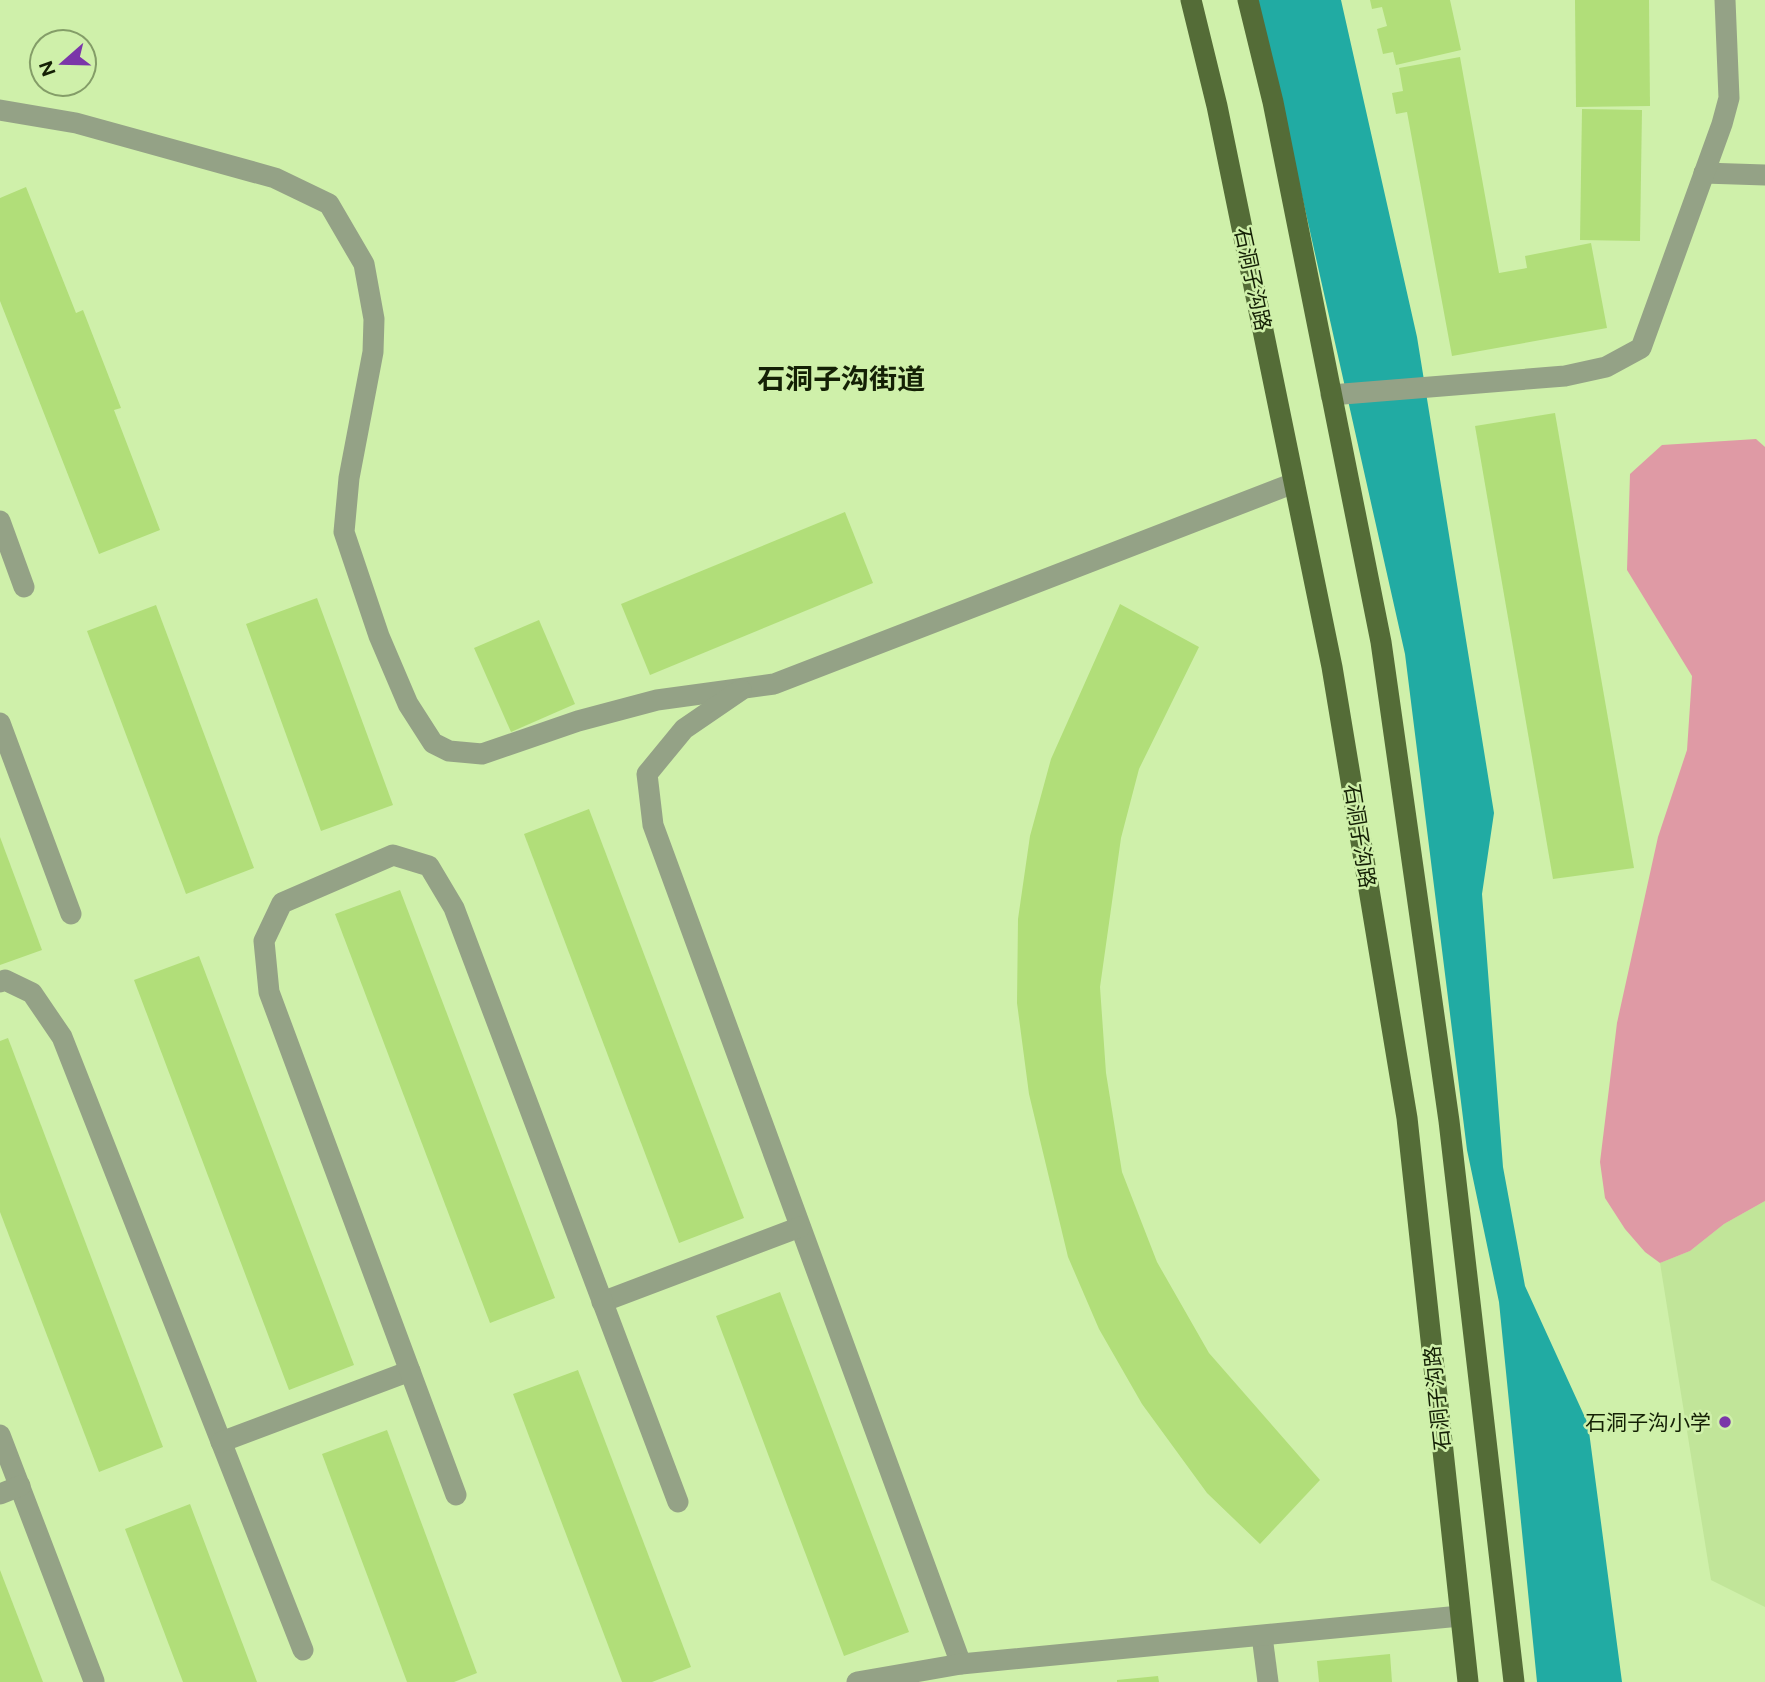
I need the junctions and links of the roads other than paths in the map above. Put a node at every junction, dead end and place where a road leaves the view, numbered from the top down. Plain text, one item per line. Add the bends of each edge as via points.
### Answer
1 (1191, 0) edge
2 (1248, 0) edge
3 (1725, 0) edge
4 (0, 110) edge
5 (1704, 173) junction
6 (1765, 175) edge
7 (1336, 395) junction
8 (1294, 483) junction
9 (0, 521) edge
10 (24, 587) dead end
11 (745, 688) junction
12 (0, 723) edge
13 (71, 914) dead end
14 (0, 982) edge
15 (800, 1227) junction
16 (602, 1301) junction
17 (410, 1371) junction
18 (0, 1435) edge
19 (221, 1442) junction
20 (10, 1490) edge
21 (456, 1495) dead end
22 (678, 1502) dead end
23 (1460, 1616) junction
24 (1262, 1636) junction
25 (303, 1650) dead end
26 (961, 1664) junction
27 (94, 1681) edge
28 (857, 1682) edge
29 (1268, 1682) edge
30 (1468, 1682) edge
31 (1514, 1682) edge

1 - 8 main road, 石洞子沟路
2 - 7 main road, 石洞子沟路
3 - 5 street via 1728,98
4 - 11 street via 76,123 275,178 329,204 364,264 374,319 373,352 349,478 344,532 379,636 408,704 433,743 449,751 482,754 657,700
5 - 6 street
5 - 7 street via 1641,348 1606,367 1565,376
7 - 31 main road, 石洞子沟路 via 1381,642 1444,1080
8 - 11 street via 774,684
8 - 23 main road, 石洞子沟路 via 1332,667 1407,1118
9 - 10 street
11 - 15 street via 684,729 647,774 653,825
12 - 13 street
14 - 19 street via 5,980 32,993 62,1037
15 - 16 street
15 - 26 street
16 - 17 street via 454,908 429,866 393,855 282,903 264,941 269,992
16 - 22 street
17 - 19 street
17 - 21 street
18 - 20 street
19 - 25 street
20 - 27 street
23 - 24 street
23 - 30 main road, 石洞子沟路
24 - 26 street
24 - 29 street
26 - 28 street

